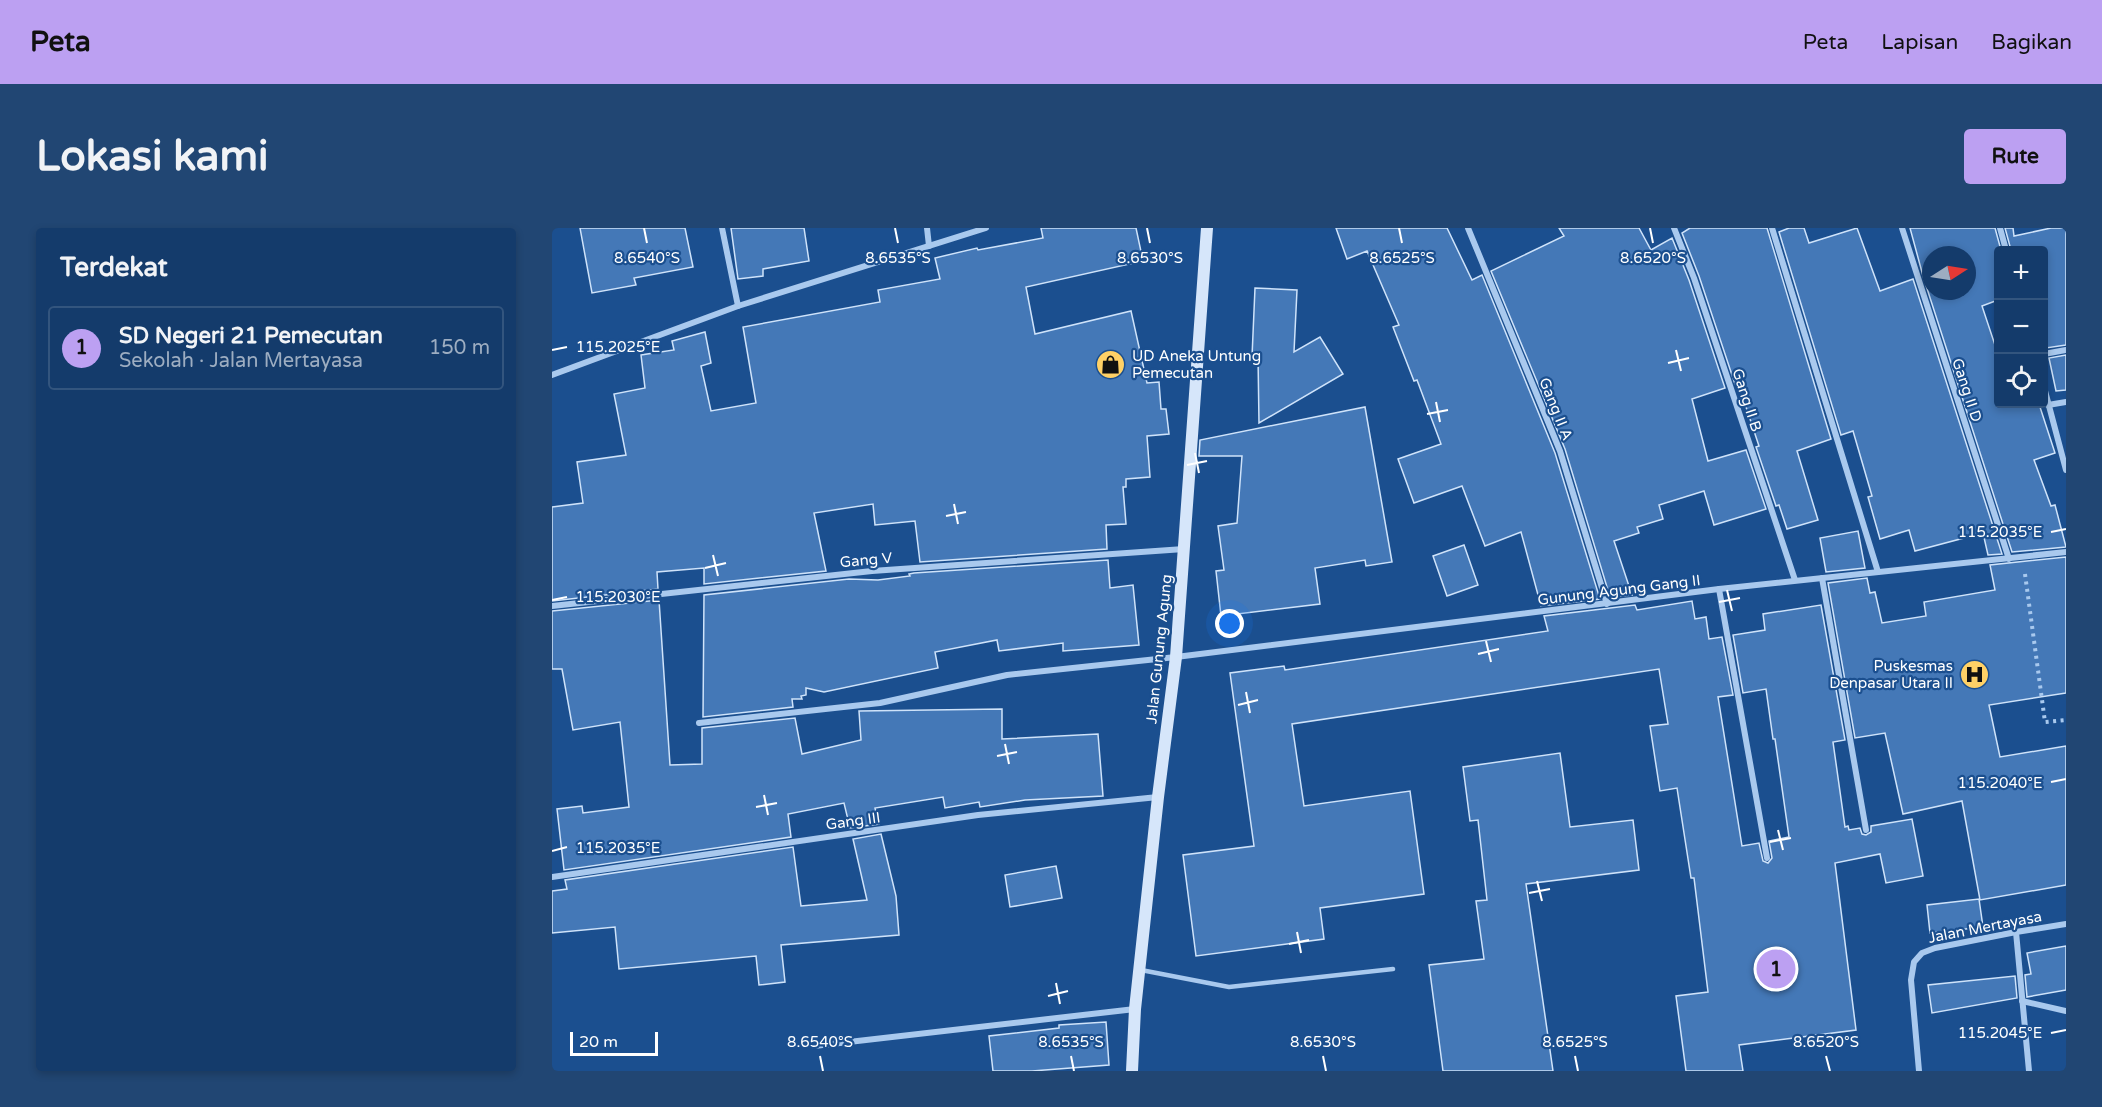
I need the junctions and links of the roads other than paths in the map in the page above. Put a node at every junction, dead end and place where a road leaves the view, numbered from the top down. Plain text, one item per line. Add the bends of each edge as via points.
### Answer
1 (722, 228) edge
2 (927, 228) edge
3 (986, 228) edge
4 (1207, 228) edge
5 (1468, 228) edge
6 (1674, 228) edge
7 (1772, 228) edge
8 (1902, 228) edge
9 (2000, 228) edge
10 (929, 246) junction
11 (2005, 246) edge
12 (738, 306) junction
13 (2066, 350) edge
14 (2048, 353) edge
15 (552, 375) edge
16 (2066, 402) edge
17 (2048, 405) joint
18 (2066, 470) edge
19 (1184, 549) junction
20 (2066, 552) edge
21 (2009, 559) junction
22 (1878, 572) junction
23 (1822, 578) junction
24 (1795, 580) junction
25 (1719, 589) junction
26 (1607, 604) junction
27 (552, 606) edge
28 (1176, 657) junction
29 (699, 723) dead end
30 (1158, 797) junction
31 (1866, 830) dead end
32 (1767, 858) dead end
33 (552, 877) edge
34 (2066, 924) edge
35 (2016, 932) junction
36 (1139, 969) junction
37 (1393, 969) dead end
38 (2022, 1001) junction
39 (1135, 1009) junction
40 (2066, 1011) edge
41 (814, 1046) dead end
42 (1132, 1071) edge
43 (1919, 1071) edge
44 (2029, 1071) edge

1 - 12 street
2 - 10 street
3 - 10 street
4 - 19 main road, Jalan Gunung Agung
5 - 26 street, Gang II A via 1560,451
6 - 24 street, Gang II B
7 - 22 street
8 - 21 street, Gang II D
9 - 11 street
10 - 12 street
12 - 15 street
13 - 14 street
16 - 17 street
17 - 18 street
19 - 27 street, Gang V via 872,571
19 - 28 main road, Jalan Gunung Agung
20 - 21 street, Gunung Agung Gang II
21 - 22 street, Gunung Agung Gang II
22 - 23 street, Gunung Agung Gang II
23 - 24 street, Gunung Agung Gang II
23 - 31 street
24 - 25 street, Gunung Agung Gang II
25 - 26 street, Gunung Agung Gang II
25 - 32 street
26 - 28 street, Gunung Agung Gang II
28 - 29 street, Gunung Agung Gang II via 1007,675 880,703
28 - 30 main road, Jalan Gunung Agung
30 - 33 street, Gang III via 978,815
30 - 36 main road, Jalan Gunung Agung
34 - 35 street, Jalan Mertayasa
35 - 38 street
35 - 43 street, Jalan Mertayasa via 1935,948 1922,952 1914,962 1911,980
36 - 37 lane via 1229,987
36 - 39 main road, Jalan Gunung Agung
38 - 40 street
38 - 44 street
39 - 41 street
39 - 42 main road, Jalan Gunung Agung

